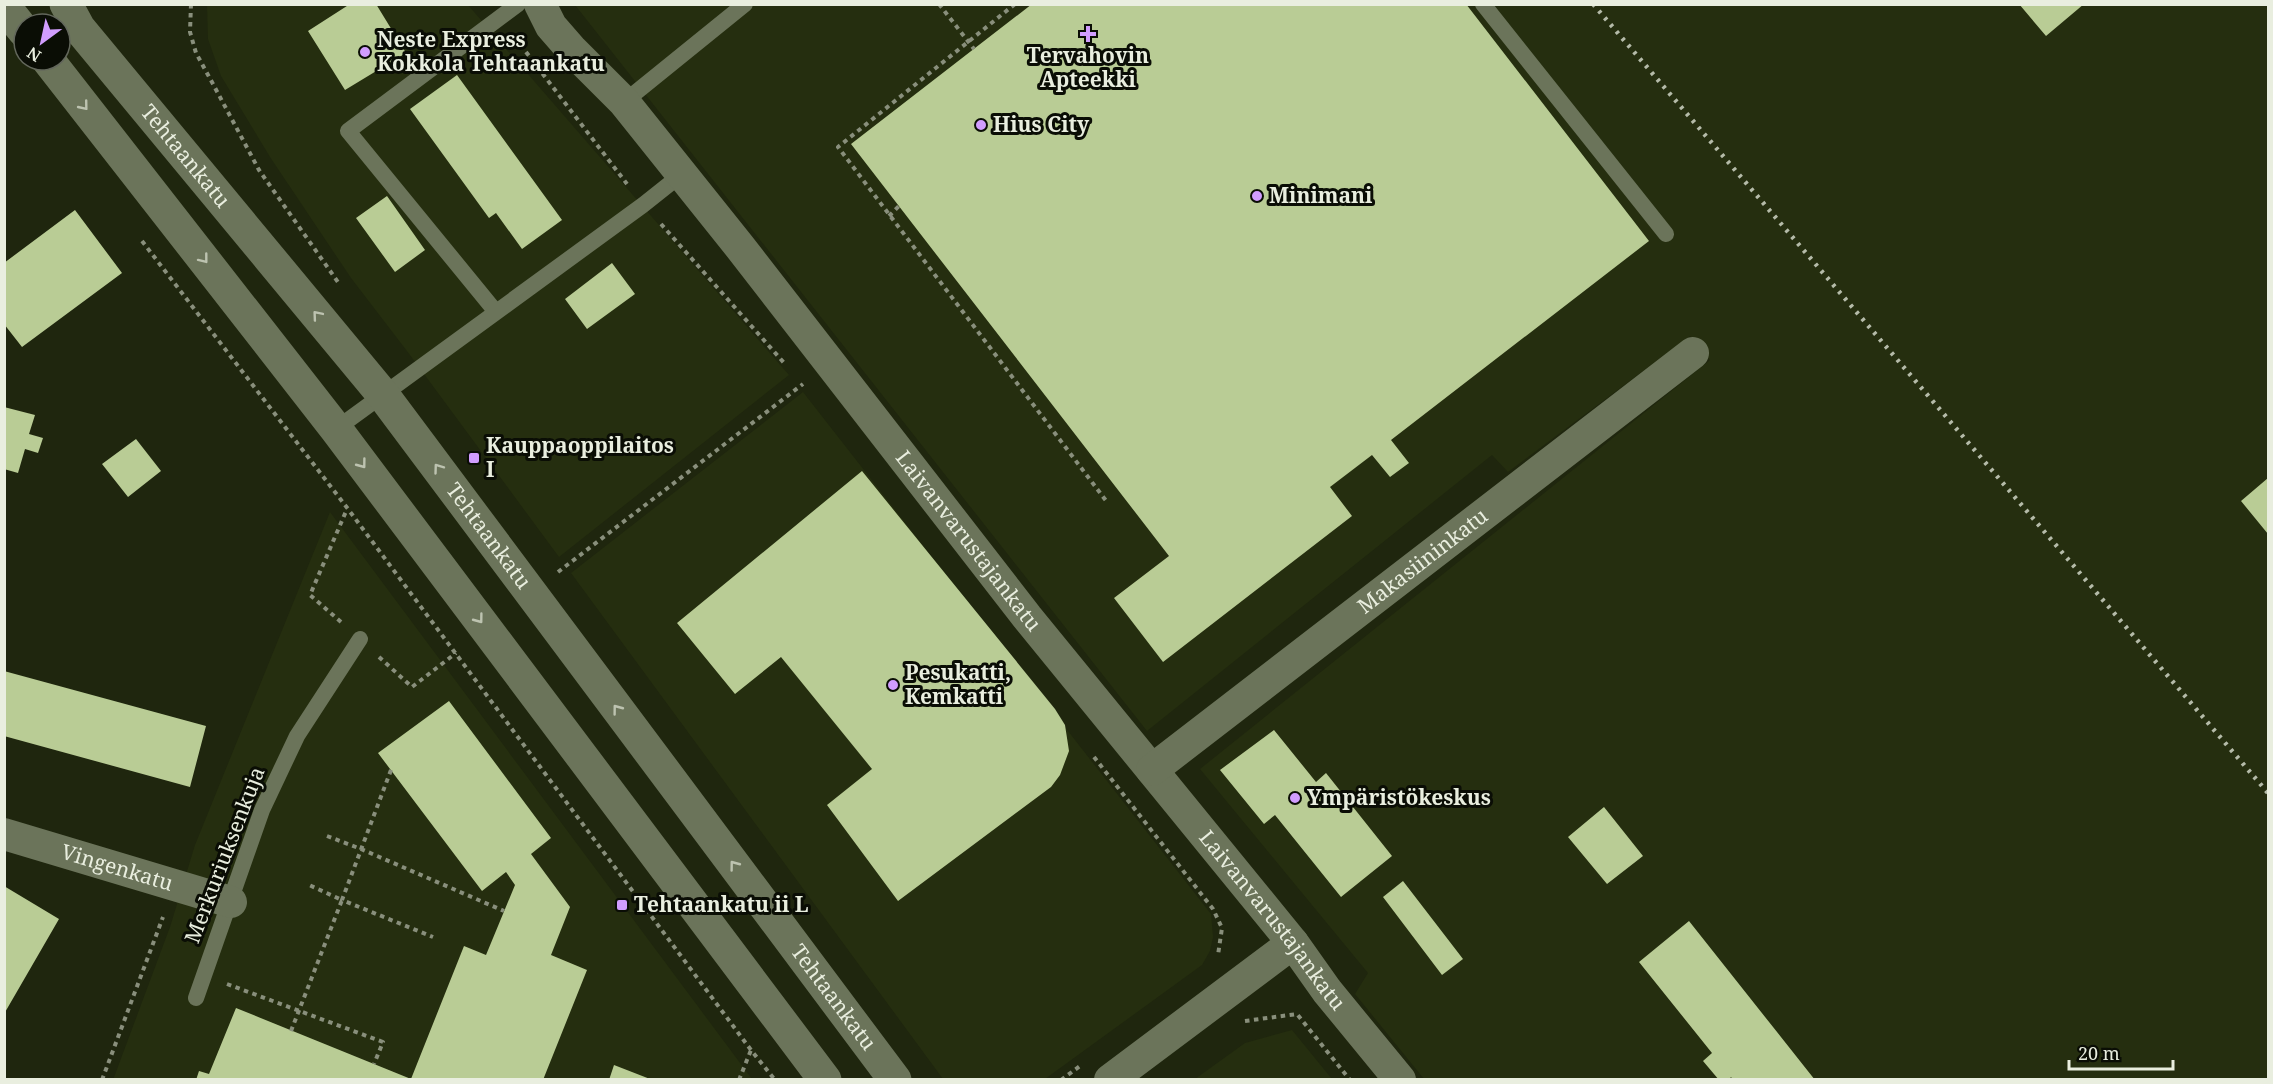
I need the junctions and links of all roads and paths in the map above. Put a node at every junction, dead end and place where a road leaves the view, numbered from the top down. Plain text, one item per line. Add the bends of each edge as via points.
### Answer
1 (66, 4) edge
2 (518, 4) edge
3 (540, 4) edge
4 (745, 4) edge
5 (939, 4) edge
6 (1015, 4) edge
7 (1483, 4) edge
8 (500, 18) junction
9 (968, 41) junction
10 (974, 49) dead end
11 (58, 72) edge
12 (624, 102) junction
13 (682, 174) junction
14 (643, 205) junction
15 (899, 206) dead end
16 (889, 216) junction
17 (1666, 234) dead end
18 (140, 238) dead end
19 (496, 312) junction
20 (1693, 353) dead end
21 (789, 368) dead end
22 (796, 376) dead end
23 (803, 384) junction
24 (810, 393) dead end
25 (383, 394) junction
26 (336, 429) junction
27 (1107, 502) dead end
28 (348, 509) junction
29 (556, 573) dead end
30 (360, 639) junction
31 (455, 653) junction
32 (1089, 750) dead end
33 (391, 770) dead end
34 (1152, 770) junction
35 (4, 834) edge
36 (327, 836) dead end
37 (361, 849) junction
38 (174, 885) junction
39 (309, 885) dead end
40 (342, 900) junction
41 (231, 902) junction
42 (504, 911) dead end
43 (433, 937) dead end
44 (1293, 943) junction
45 (1215, 960) dead end
46 (204, 976) junction
47 (1327, 990) junction
48 (196, 998) dead end
49 (300, 1010) junction
50 (1297, 1014) junction
51 (1236, 1028) dead end
52 (291, 1031) dead end
53 (751, 1050) junction
54 (374, 1064) dead end
55 (1099, 1069) edge
56 (102, 1080) edge
57 (739, 1080) edge
58 (775, 1080) edge
59 (825, 1080) edge
60 (895, 1080) edge
61 (1061, 1080) edge
62 (1350, 1080) edge
63 (1400, 1080) edge

25 -> 1 main road, Tehtaankatu via 79,28
2 - 8 lane
3 - 12 street, Laivanvarustajankatu via 551,26
4 - 12 lane
5 - 9 path
6 - 9 path
7 - 17 lane
8 - 14 path
8 - 19 lane via 348,131
9 - 10 path
9 - 16 path via 838,147
11 -> 26 main road
12 - 13 street, Laivanvarustajankatu
13 - 14 lane
13 - 34 street, Laivanvarustajankatu via 1027,617
14 - 19 lane
14 - 21 path
15 - 16 path
16 - 27 path
18 - 28 path
19 - 25 lane
20 - 34 street, Makasiininkatu
22 - 23 path
23 - 24 path
23 - 29 path
25 - 26 lane
60 -> 25 main road, Tehtaankatu
26 -> 59 main road
28 - 30 path via 310,595
28 - 31 path
30 - 31 path via 412,687
30 - 41 lane, Merkuriuksenkuja via 297,736 262,810
31 - 53 path
32 - 45 path via 1213,909 1222,928 1220,952
33 - 37 path
34 - 44 street, Laivanvarustajankatu
35 - 38 street, Vingenkatu
36 - 37 path
37 - 40 path
37 - 42 path
38 - 41 street, Vingenkatu
38 - 56 path
39 - 40 path
40 - 43 path
40 - 49 path
41 - 46 lane, Merkuriuksenkuja
44 - 47 street, Laivanvarustajankatu
44 - 55 street
46 - 48 lane, Merkuriuksenkuja
46 - 49 path
47 - 50 path
47 - 63 street, Laivanvarustajankatu
49 - 52 path
49 - 54 path via 382,1042
50 - 51 path via 1245,1021
50 - 62 path
53 - 57 path
53 - 58 path
55 - 61 path

